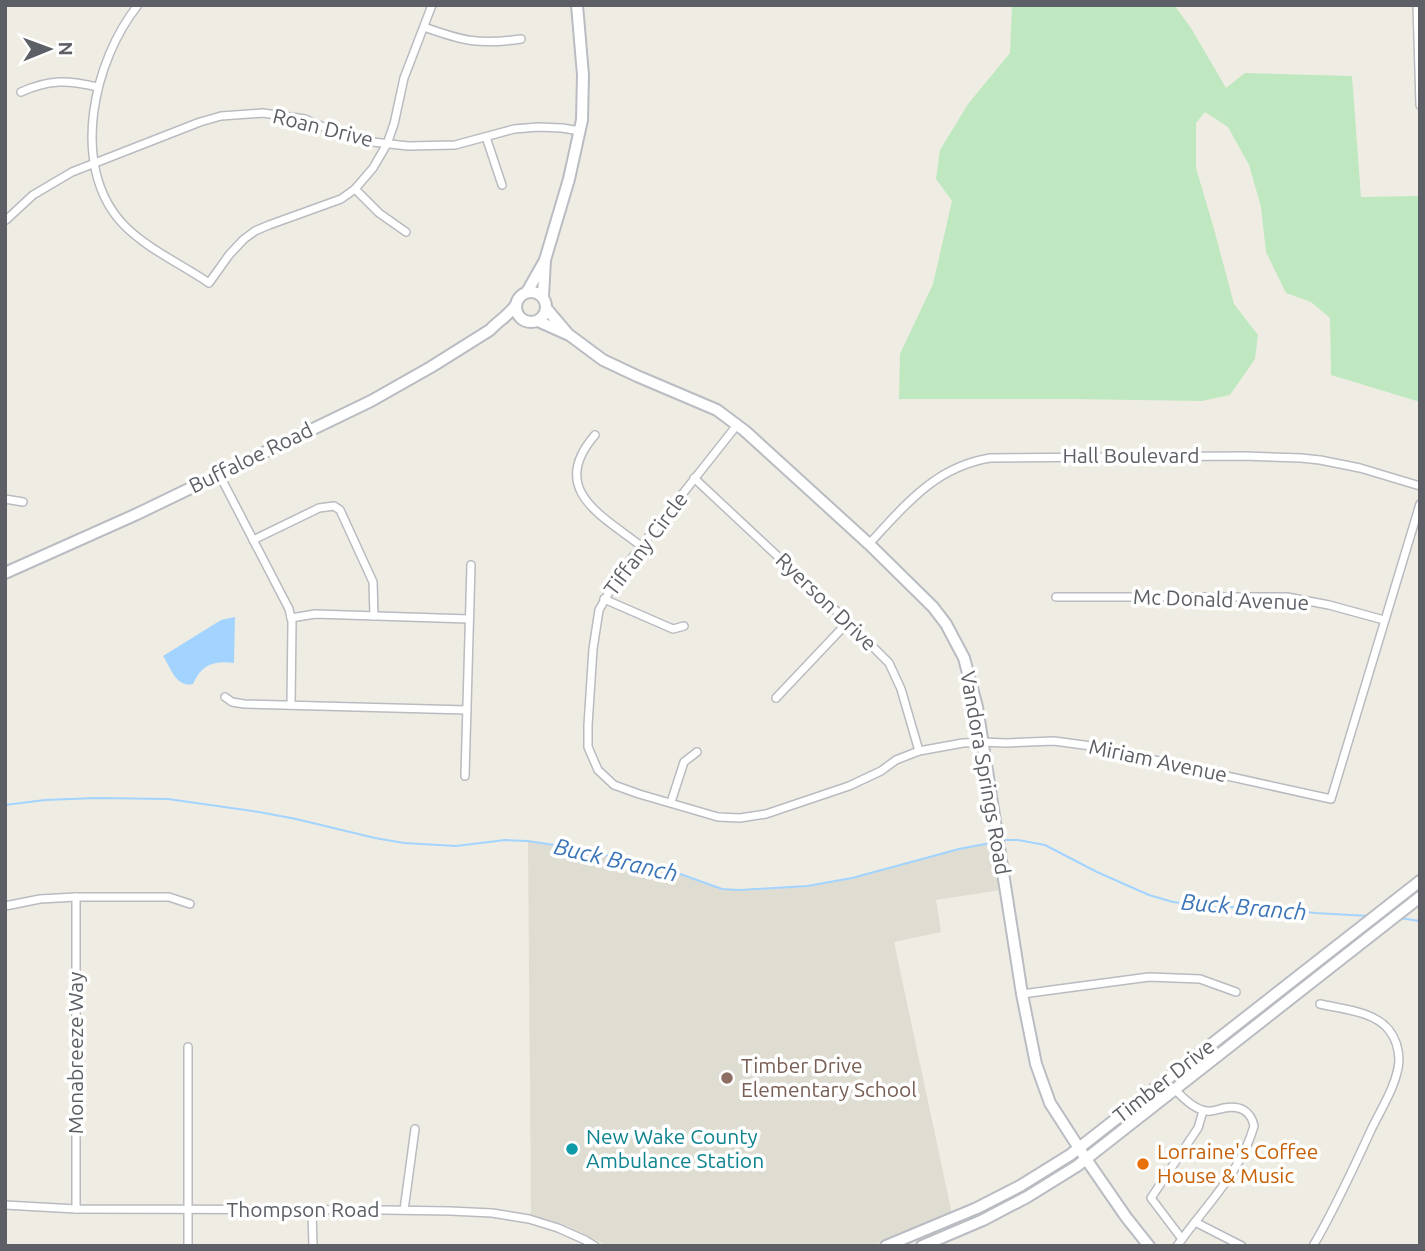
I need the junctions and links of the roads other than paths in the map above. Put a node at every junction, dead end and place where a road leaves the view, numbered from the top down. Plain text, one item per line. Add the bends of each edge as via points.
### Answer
1 (138, 5) edge
2 (432, 5) edge
3 (577, 5) edge
4 (1417, 5) edge
5 (424, 27) junction
6 (521, 38) dead end
7 (98, 87) junction
8 (21, 92) dead end
9 (1420, 105) edge
10 (580, 131) junction
11 (486, 137) junction
12 (387, 144) junction
13 (94, 163) junction
14 (502, 185) dead end
15 (355, 189) junction
16 (6, 220) edge
17 (406, 232) dead end
18 (545, 260) junction
19 (527, 292) junction
20 (542, 296) junction
21 (515, 306) junction
22 (546, 308) junction
23 (524, 321) junction
24 (538, 321) junction
25 (490, 330) junction
26 (568, 334) junction
27 (737, 425) junction
28 (595, 435) dead end
29 (219, 474) junction
30 (694, 478) junction
31 (1420, 486) edge
32 (5, 499) edge
33 (23, 502) dead end
34 (1420, 504) edge
35 (253, 540) junction
36 (869, 544) junction
37 (641, 546) junction
38 (471, 565) dead end
39 (5, 573) edge
40 (1056, 597) dead end
41 (604, 599) junction
42 (374, 616) junction
43 (291, 618) junction
44 (469, 619) junction
45 (1384, 620) junction
46 (848, 622) junction
47 (684, 626) dead end
48 (225, 697) dead end
49 (776, 698) dead end
50 (291, 705) junction
51 (467, 710) junction
52 (982, 742) junction
53 (919, 751) junction
54 (696, 752) dead end
55 (465, 776) dead end
56 (671, 802) junction
57 (1420, 881) edge
58 (76, 897) junction
59 (1420, 897) edge
60 (190, 904) dead end
61 (5, 905) edge
62 (1236, 992) dead end
63 (1021, 994) junction
64 (1320, 1004) dead end
65 (188, 1047) dead end
66 (1174, 1089) junction
67 (1203, 1111) junction
68 (415, 1129) dead end
69 (1079, 1148) junction
70 (1086, 1159) junction
71 (5, 1205) edge
72 (76, 1209) junction
73 (188, 1210) junction
74 (312, 1210) junction
75 (404, 1210) junction
76 (1195, 1222) junction
77 (1182, 1238) junction
78 (188, 1246) edge
79 (313, 1246) edge
80 (595, 1246) edge
81 (886, 1246) edge
82 (922, 1246) edge
83 (1149, 1246) edge
84 (1177, 1246) edge
85 (1242, 1246) edge
86 (1313, 1246) edge

1 - 7 street via 112,47
2 - 5 street
3 - 10 street via 583,80
4 - 9 street
5 - 6 street via 480,43
5 - 12 street via 404,78
7 - 8 street via 65,81
7 - 13 street
10 - 11 street, Roan Drive via 538,127
10 - 18 street
11 - 12 street, Roan Drive via 434,147
11 - 14 street
12 - 13 street, Roan Drive via 342,135 305,119 241,113 200,122
12 - 15 street
13 - 15 street via 104,196 121,222 209,283 229,255 256,231 341,200
13 - 16 street, Roan Drive via 51,183
15 - 17 street
18 - 19 street
18 - 20 street
19 - 20 street
19 - 21 street
20 - 22 street
21 - 23 street
21 - 25 street, Buffaloe Road
22 - 24 street
22 - 26 street, Vandora Springs Road
23 - 24 street
23 - 25 street, Buffaloe Road
24 - 26 street, Vandora Springs Road
25 - 29 street, Buffaloe Road via 371,401
26 - 27 street, Vandora Springs Road via 603,360 717,410
27 - 30 street, Tiffany Circle
27 - 36 street, Vandora Springs Road
28 - 37 street via 580,456 576,474 580,493
29 - 35 street
29 - 39 street, Buffaloe Road
30 - 37 street, Tiffany Circle
30 - 46 street, Ryerson Drive
31 - 36 street, Hall Boulevard via 1301,458 990,458 962,465 934,480
32 - 33 street
34 - 45 street
35 - 42 street via 319,508 334,506 340,510 373,582
35 - 43 street
36 - 52 street, Vandora Springs Road via 946,624 964,658
37 - 41 street, Tiffany Circle
38 - 44 street
40 - 45 street, Mc Donald Avenue via 1287,597
41 - 47 street via 673,629
41 - 56 street, Tiffany Circle via 593,649 588,747 597,770 614,785
42 - 43 street
42 - 44 street
43 - 50 street
44 - 51 street
45 - 52 street, Miriam Avenue via 1331,799 1091,746 1054,741
46 - 49 street
46 - 53 street, Ryerson Drive via 889,663
48 - 50 street via 244,704
50 - 51 street
51 - 55 street
52 - 53 street, Tiffany Circle
52 - 63 street, Vandora Springs Road
53 - 56 street, Tiffany Circle via 849,786 766,814 718,817
54 - 56 street via 684,762
57 - 69 street, Timber Drive
58 - 60 street via 169,897
58 - 61 street
58 - 72 street, Monabreeze Way
59 - 66 street, Timber Drive
62 - 63 street via 1200,979 1149,977
63 - 69 street, Vandora Springs Road via 1036,1064 1050,1103
64 - 86 street via 1383,1023 1394,1038 1399,1061 1386,1098
65 - 73 street
66 - 67 street
66 - 70 street, Timber Drive
67 - 76 street via 1242,1109 1254,1126 1241,1159
67 - 77 street via 1198,1128 1151,1198
68 - 75 street
69 - 70 street, Vandora Springs Road
69 - 81 street, Timber Drive via 977,1208
70 - 82 street, Timber Drive via 1027,1197
70 - 83 street, Vandora Springs Road
71 - 72 street, Thompson Road
72 - 73 street, Thompson Road
73 - 74 street, Thompson Road
73 - 78 street
74 - 75 street, Thompson Road
74 - 79 street
75 - 80 street, Thompson Road via 521,1218 561,1229
76 - 77 street
76 - 85 street
77 - 84 street

